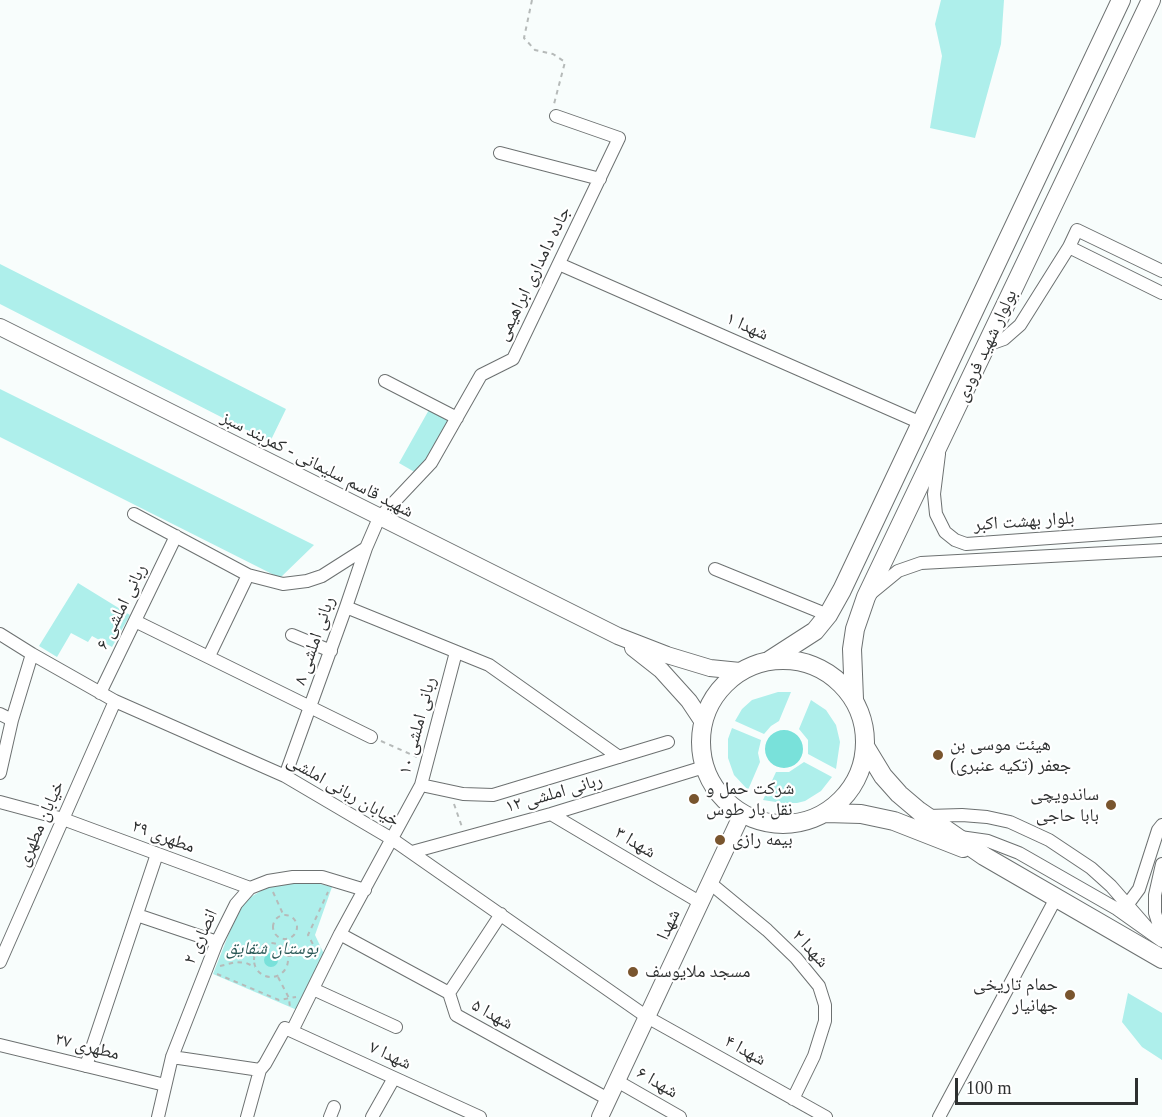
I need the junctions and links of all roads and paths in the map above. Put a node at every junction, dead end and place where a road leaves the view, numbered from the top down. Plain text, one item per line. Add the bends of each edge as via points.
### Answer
1 (532, 0) edge
2 (1121, 0) edge
3 (1151, 0) edge
4 (556, 116) joint
5 (500, 153) dead end
6 (600, 179) junction
7 (1069, 247) junction
8 (560, 264) junction
9 (1162, 271) edge
10 (1162, 293) edge
11 (0, 327) edge
12 (987, 345) junction
13 (385, 381) dead end
14 (457, 418) junction
15 (921, 423) junction
16 (939, 446) junction
17 (134, 514) dead end
18 (380, 519) junction
19 (1162, 530) edge
20 (176, 536) junction
21 (366, 548) junction
22 (1162, 550) edge
23 (716, 569) dead end
24 (248, 575) junction
25 (866, 597) junction
26 (346, 607) junction
27 (828, 615) junction
28 (135, 621) junction
29 (0, 634) edge
30 (292, 635) dead end
31 (618, 636) junction
32 (331, 651) junction
33 (456, 652) junction
34 (32, 654) junction
35 (209, 657) junction
36 (770, 660) junction
37 (740, 671) junction
38 (100, 693) junction
39 (854, 699) junction
40 (115, 701) junction
41 (311, 707) junction
42 (0, 714) edge
43 (12, 720) junction
44 (703, 722) junction
45 (371, 737) joint
46 (668, 742) dead end
47 (866, 748) junction
48 (619, 757) junction
49 (428, 762) junction
50 (704, 767) junction
51 (0, 773) edge
52 (285, 776) junction
53 (422, 785) junction
54 (449, 790) junction
55 (0, 802) edge
56 (826, 813) junction
57 (551, 814) junction
58 (742, 814) junction
59 (928, 816) junction
60 (63, 819) junction
61 (1162, 825) edge
62 (959, 837) junction
63 (465, 838) junction
64 (393, 839) junction
65 (412, 852) junction
66 (157, 854) junction
67 (984, 856) junction
68 (1162, 864) edge
69 (710, 883) junction
70 (250, 888) junction
71 (319, 888) dead end
72 (281, 889) dead end
73 (364, 890) junction
74 (273, 891) junction
75 (266, 893) dead end
76 (1056, 898) junction
77 (701, 903) junction
78 (1128, 904) junction
79 (283, 914) junction
80 (501, 914) junction
81 (136, 915) junction
82 (340, 934) junction
83 (1157, 934) edge
84 (278, 938) junction
85 (1162, 941) edge
86 (217, 942) junction
87 (4, 944) edge
88 (277, 944) junction
89 (318, 954) junction
90 (287, 956) junction
91 (223, 958) dead end
92 (1162, 959) edge
93 (0, 962) edge
94 (314, 963) dead end
95 (218, 967) junction
96 (255, 967) junction
97 (278, 976) junction
98 (307, 989) junction
99 (449, 993) junction
100 (289, 998) junction
101 (647, 1017) junction
102 (396, 1027) dead end
103 (288, 1030) junction
104 (0, 1045) edge
105 (172, 1057) junction
106 (86, 1066) junction
107 (260, 1070) junction
108 (394, 1078) junction
109 (617, 1081) junction
110 (165, 1085) junction
111 (793, 1099) junction
112 (608, 1100) junction
113 (459, 1113) edge
114 (158, 1117) edge
115 (248, 1117) edge
116 (372, 1117) edge
117 (480, 1117) edge
118 (600, 1117) edge
119 (680, 1117) edge
120 (826, 1117) edge
121 (939, 1117) edge

1 - 4 path via 524,38 535,50 565,62 554,104
2 - 15 highway, بولوار شهید فرودی
3 - 12 highway, بولوار شهید فرودی
4 - 6 street, جاده دامداری ابراهیمی via 619,138
5 - 6 street
6 - 8 street, جاده دامداری ابراهیمی
7 - 9 street via 1077,230
7 - 10 street
7 - 12 street via 1020,325 1004,339
8 - 14 street, جاده دامداری ابراهیمی via 513,359 482,375
8 - 15 street, شهدا ۱
11 - 18 main road, شهید قاسم سلیمانی - کمربند سبز
12 - 16 highway, بولوار شهید فرودی
13 - 14 street
14 - 18 street, جاده دامداری ابراهیمی via 431,463
15 - 27 highway, بولوار شهید فرودی
16 - 19 street, بلوار بهشت اکبر via 936,514 945,532 955,540 966,544
16 - 25 highway, بولوار شهید فرودی
17 - 20 street
18 - 21 street, ربانی املشی ۸
18 - 31 main road, شهید قاسم سلیمانی - کمربند سبز
20 - 24 street
20 - 28 street, ربانی املشی ۶
21 - 24 street via 335,569 307,581 283,584
21 - 26 street, ربانی املشی ۸
22 - 25 street, بلوار بهشت اکبر via 921,563 898,572
23 - 27 street
24 - 35 street
25 - 39 highway, بولوار شهید فرودی via 852,649
26 - 32 street, ربانی املشی ۸
26 - 33 street
27 - 36 highway, بولوار شهید فرودی via 815,631
28 - 35 street
28 - 38 street, ربانی املشی ۶
29 - 34 street, خیابان ربانی املشی
30 - 32 street
31 - 37 main road via 710,668
31 - 44 main road via 661,670
32 - 41 street, ربانی املشی ۸
33 - 48 street via 489,664
33 - 49 street, ربانی املشی ۱۰
34 - 38 street, خیابان ربانی املشی
34 - 43 street
35 - 41 street
36 - 37 highway
36 - 39 highway via 794,660 818,667 838,680
37 - 44 highway via 723,684 710,702
38 - 40 street, خیابان ربانی املشی
39 - 47 highway via 864,723
40 - 52 street, خیابان ربانی املشی
40 - 60 street, خیابان مطهری
41 - 45 street
41 - 52 street, ربانی املشی ۸
42 - 43 street
43 - 51 street
44 - 50 highway via 700,744
45 - 49 path
46 - 48 street
47 - 56 highway via 854,785
47 - 59 highway via 899,794
48 - 54 street via 493,795
49 - 53 street, ربانی املشی ۱۰
50 - 57 street, ربانی املشی ۱۲
50 - 58 highway via 726,802
52 - 64 street, خیابان ربانی املشی
53 - 54 street
53 - 64 street, ربانی املشی ۱۰
54 - 63 path
55 - 60 street, مطهری ۲۹
56 - 58 highway via 806,822 785,825
56 - 67 highway via 894,820
57 - 63 street, ربانی املشی ۱۲
57 - 77 street, شهدا ۳
58 - 69 main road, شهدا
59 - 62 highway
59 - 78 street via 987,817 1030,830 1091,868
60 - 66 street, مطهری ۲۹
60 - 87 street, خیابان مطهری
61 - 78 street
62 - 67 highway
62 - 83 street via 988,841 1019,854
63 - 65 street, ربانی املشی ۱۲
64 - 65 street, خیابان ربانی املشی
64 - 73 street, ربانی املشی ۱۰
65 - 80 street, خیابان ربانی املشی
66 - 70 street, مطهری ۲۹
66 - 81 street
67 - 76 highway
68 - 83 street via 1155,895
69 - 77 main road, شهدا
69 - 111 street, شهدا ۲ via 767,930 819,986 825,1021 814,1056
70 - 73 street via 293,877 322,877
70 - 86 street, انصاری ۲ via 236,904
71 - 89 path via 329,890 308,935
72 - 74 path
73 - 82 street, ربانی املشی ۱۰
74 - 75 path
74 - 79 path
76 - 92 highway
76 - 121 street
77 - 101 main road, شهدا
78 - 83 street
79 - 84 path via 274,921
79 - 84 path via 294,918 298,930 290,939
80 - 99 street
80 - 101 street, خیابان ربانی املشی
81 - 86 street
81 - 106 street
82 - 98 street, ربانی املشی ۱۰
82 - 99 street, شهدا ۵
83 - 85 street
84 - 88 path
86 - 105 street, انصاری ۲
87 - 93 street, خیابان مطهری
88 - 90 path
88 - 96 path via 261,946 256,952
89 - 90 path
89 - 94 path
90 - 97 path via 284,971
91 - 95 path
95 - 96 path via 236,962
95 - 100 path via 215,974 279,1000
96 - 97 path via 261,974
97 - 100 path
98 - 100 path
98 - 102 street
98 - 103 street, ربانی املشی ۱۰
99 - 112 street, شهدا ۵ via 456,1015
100 - 103 path
101 - 109 main road, شهدا
101 - 111 street, شهدا ۴
103 - 107 street, ربانی املشی ۱۰
103 - 108 street, شهدا ۷
104 - 106 street, مطهری ۲۷
105 - 107 street
105 - 110 street, انصاری ۲
106 - 110 street, مطهری ۲۷
107 - 115 street, ربانی املشی ۱۰
108 - 113 street, شهدا ۷
108 - 116 street
109 - 112 main road, شهدا
109 - 119 street, شهدا ۶
110 - 114 street, انصاری ۲
111 - 120 street, شهدا ۴
112 - 118 main road, شهدا
113 - 117 street, شهدا ۷

